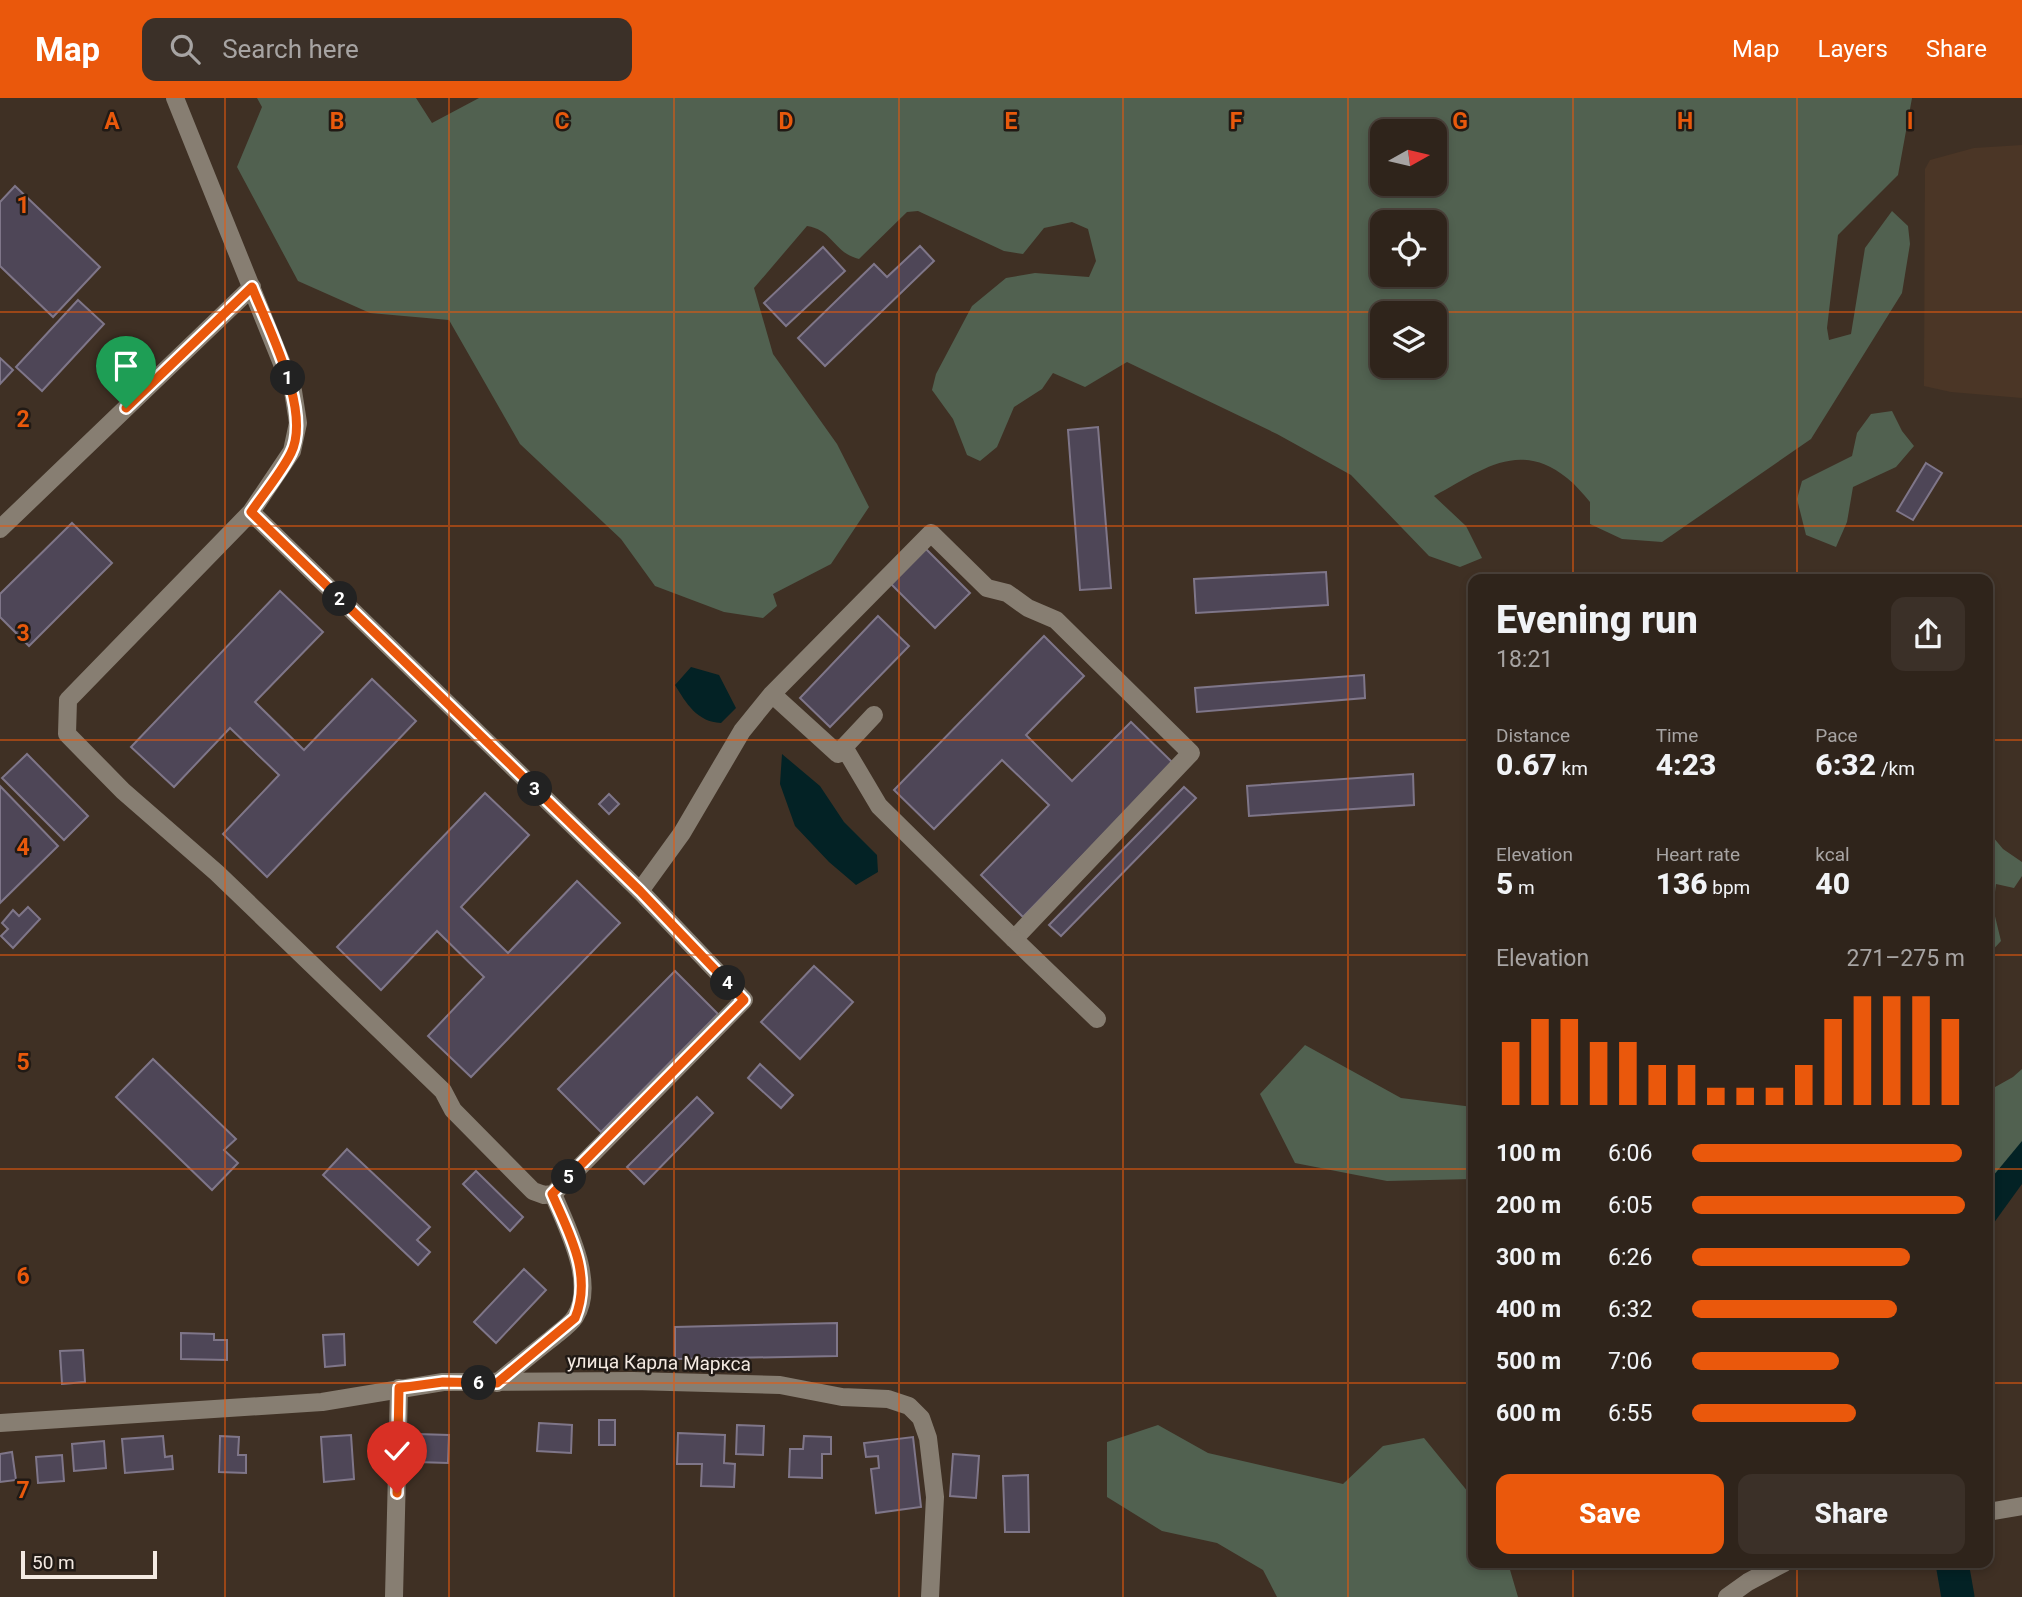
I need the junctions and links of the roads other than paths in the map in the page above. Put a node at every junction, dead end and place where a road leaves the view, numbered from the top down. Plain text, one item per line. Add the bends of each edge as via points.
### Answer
1 (176, 98) edge
2 (252, 287) junction
3 (251, 512) junction
4 (0, 529) edge
5 (772, 694) junction
6 (874, 715) dead end
7 (844, 747) junction
8 (640, 891) junction
9 (1014, 939) junction
10 (1097, 1019) dead end
11 (552, 1194) junction
12 (497, 1383) junction
13 (399, 1388) junction
14 (0, 1423) edge
15 (2022, 1506) edge
16 (1996, 1510) edge
17 (1775, 1568) edge
18 (394, 1597) edge
19 (930, 1597) edge
20 (1727, 1597) edge

1 - 2 street
2 - 3 street via 293,390 298,423 292,451
2 - 4 street
3 - 8 street
3 - 11 street via 68,700 67,734 443,1091 453,1110 533,1191
5 - 7 street via 838,754
5 - 8 street via 741,731 682,833
5 - 9 street via 931,533 987,588 1007,593 1056,620 1191,753
6 - 7 street
7 - 9 street via 879,806
8 - 11 street via 744,1000
9 - 10 street
11 - 12 street via 576,1249 581,1302 575,1318
12 - 13 street, улица Карла Маркса via 443,1382
12 - 19 street, улица Карла Маркса via 780,1385 842,1397 888,1399 909,1406 921,1418 930,1450 935,1507
13 - 14 street, улица Карла Маркса via 322,1402
13 - 18 street
15 - 16 street
17 - 20 street

